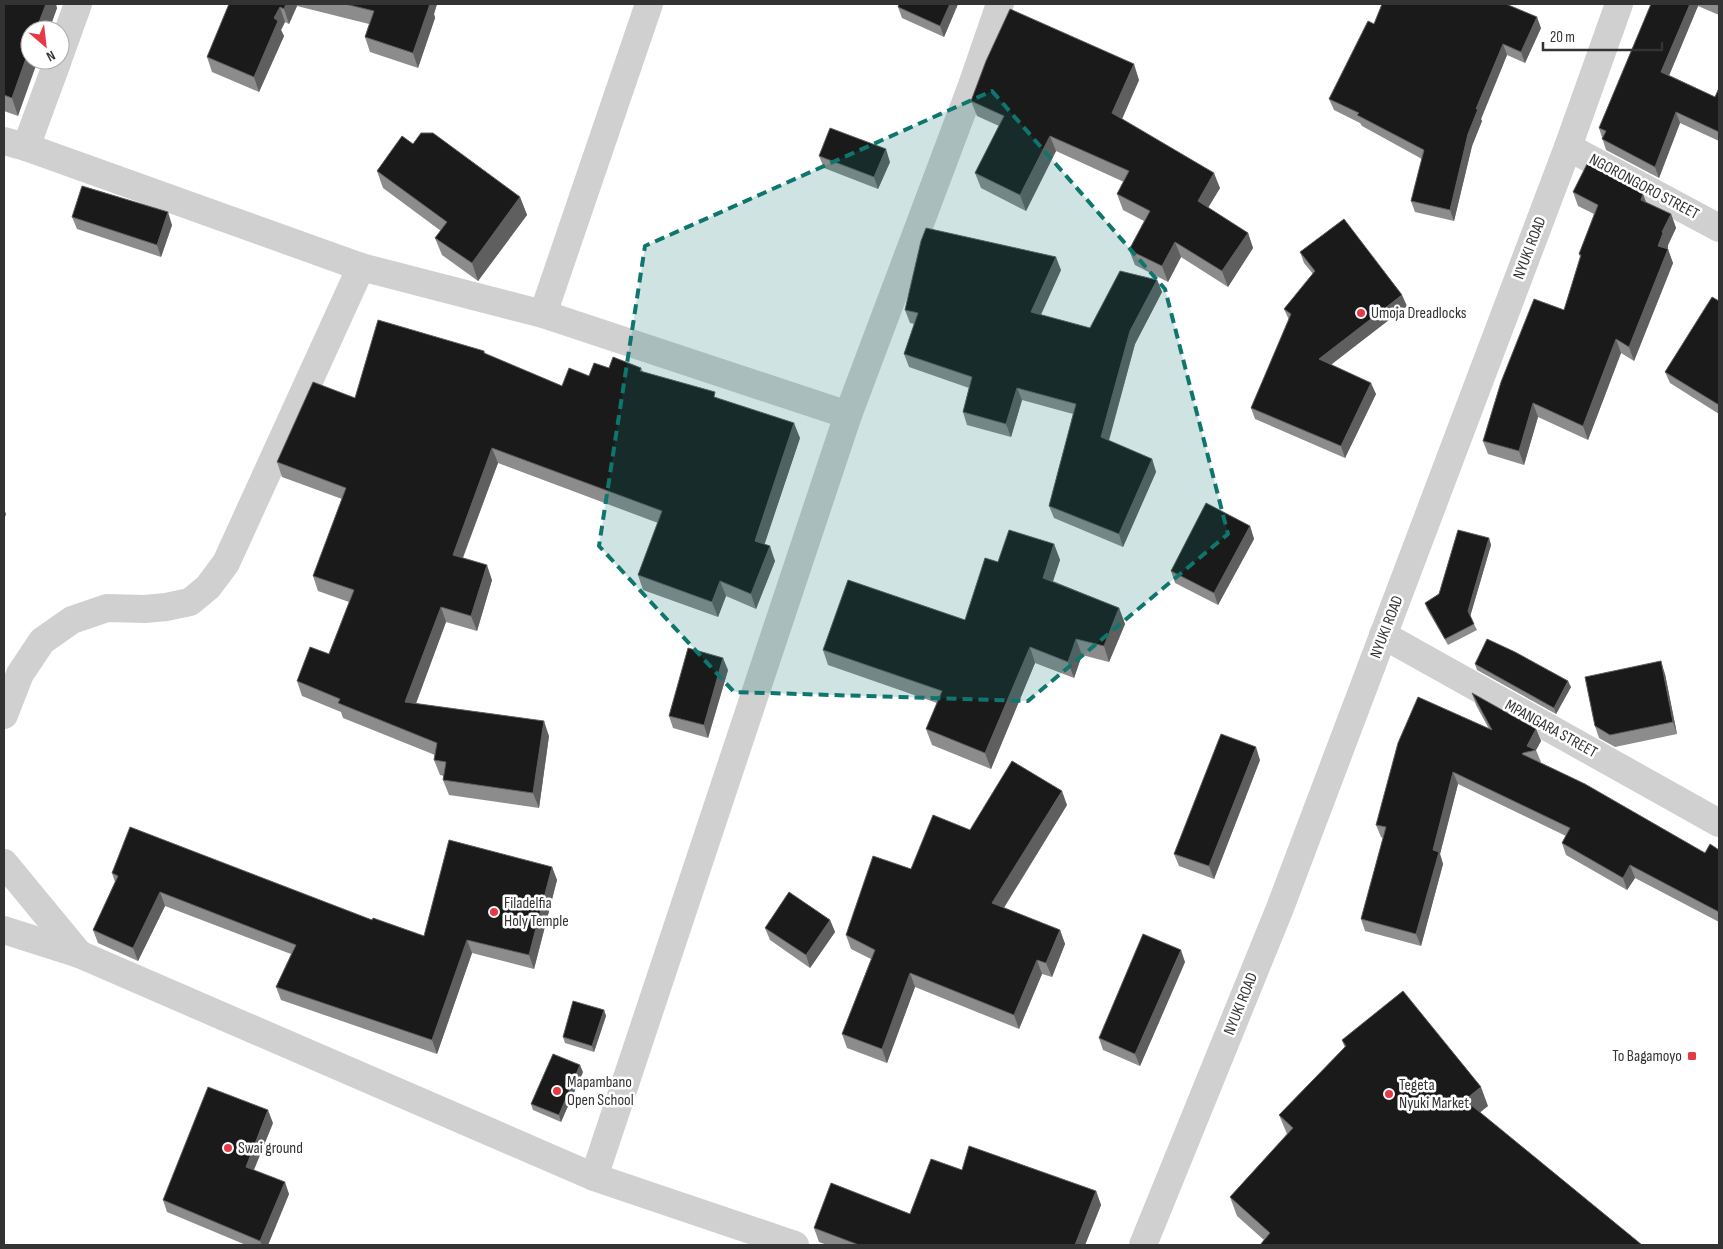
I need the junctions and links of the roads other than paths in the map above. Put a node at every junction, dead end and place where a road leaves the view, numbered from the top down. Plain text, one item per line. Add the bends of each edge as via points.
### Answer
1 (78, 4) edge
2 (649, 4) edge
3 (1000, 4) edge
4 (1619, 4) edge
5 (70, 26) edge
6 (53, 70) edge
7 (15, 144) edge
8 (1568, 146) junction
9 (1719, 228) edge
10 (361, 267) junction
11 (543, 314) junction
12 (848, 415) junction
13 (1384, 635) junction
14 (4, 715) edge
15 (1719, 823) edge
16 (4, 862) edge
17 (4, 930) edge
18 (78, 954) junction
19 (594, 1177) junction
20 (795, 1245) edge
21 (1143, 1245) edge

1 - 5 street
2 - 11 street
3 - 12 street
4 - 8 street, NYUKI ROAD
6 - 7 street
7 - 10 street
8 - 9 street, NGORONGORO STREET
8 - 13 street, NYUKI ROAD
10 - 11 street
10 - 14 street via 226,563 208,587 190,602 145,609 107,608 72,620 42,641 20,674
11 - 12 street
12 - 19 street
13 - 15 street, MPANGARA STREET
13 - 21 street, NYUKI ROAD via 1280,908
16 - 18 street
17 - 18 street
18 - 19 street
19 - 20 street

